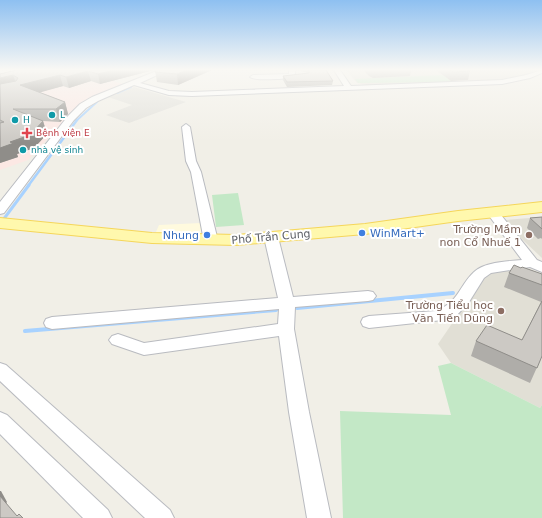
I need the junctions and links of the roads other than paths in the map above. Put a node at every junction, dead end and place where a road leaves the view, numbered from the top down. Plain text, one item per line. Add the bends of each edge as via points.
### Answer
1 (106, 94) edge
2 (186, 127) dead end
3 (542, 207) edge
4 (493, 212) junction
5 (1, 219) edge
6 (271, 237) junction
7 (211, 241) junction
8 (537, 266) edge
9 (368, 296) dead end
10 (287, 303) junction
11 (368, 322) dead end
12 (52, 323) dead end
13 (286, 330) junction
14 (118, 340) dead end
15 (0, 370) edge
16 (0, 422) edge
17 (100, 518) edge
18 (162, 518) edge
19 (319, 518) edge

1 - 5 street via 84,106 70,118
2 - 7 street via 191,161 196,172
3 - 4 main road, Phố Trần Cung
4 - 6 main road, Phố Trần Cung via 365,229
4 - 8 street
5 - 7 main road, Phố Trần Cung via 152,238
6 - 7 main road, Phố Trần Cung
6 - 10 street
8 - 11 street via 504,266 486,270 479,275 464,298 451,311 437,316
9 - 10 street
10 - 12 street
10 - 13 street
13 - 14 street via 144,349
13 - 19 street
15 - 18 street
16 - 17 street

